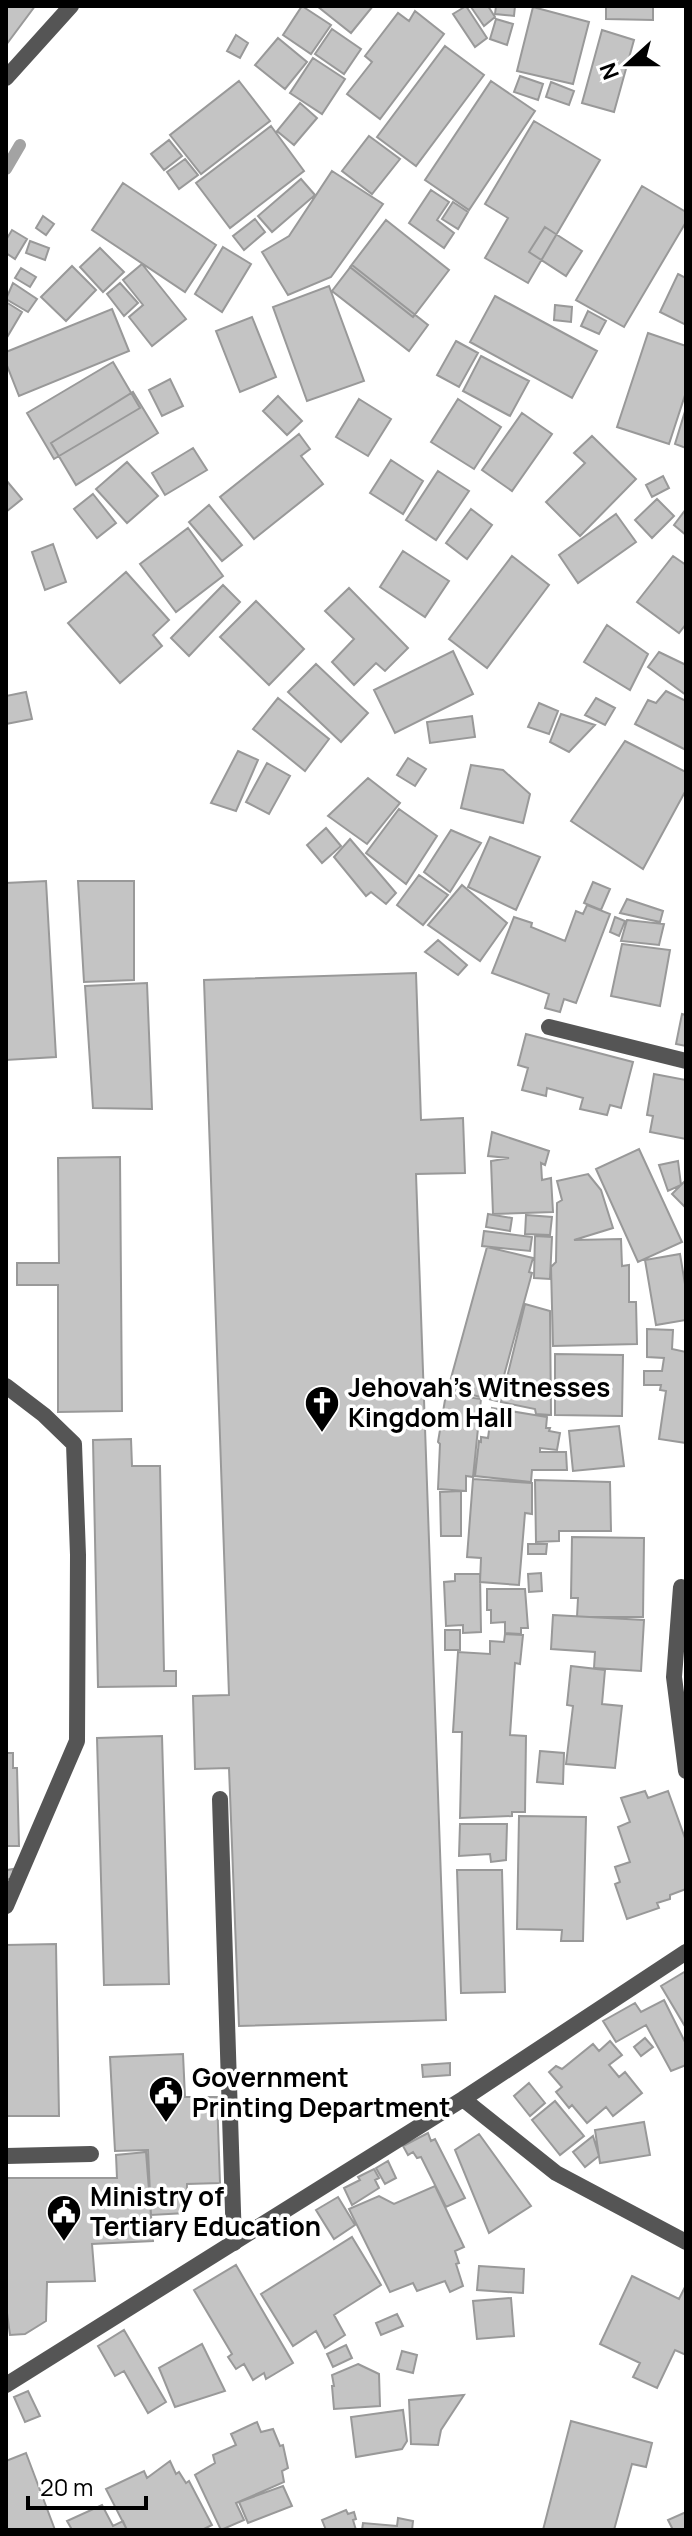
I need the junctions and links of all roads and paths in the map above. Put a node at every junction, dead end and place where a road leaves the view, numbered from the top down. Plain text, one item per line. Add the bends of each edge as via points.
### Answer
1 (71, 6) edge
2 (6, 78) edge
3 (549, 1027) dead end
4 (686, 1061) edge
5 (6, 1386) edge
6 (681, 1587) dead end
7 (686, 1771) edge
8 (220, 1799) dead end
9 (6, 1906) edge
10 (686, 1952) edge
11 (463, 2099) junction
12 (91, 2154) dead end
13 (6, 2156) edge
14 (686, 2242) edge
15 (234, 2243) junction
16 (6, 2385) edge

1 - 2 street
3 - 4 street
5 - 9 street via 74,1444 78,1555 77,1741
6 - 7 street via 674,1677
8 - 15 street
10 - 11 street
11 - 14 street via 556,2173
11 - 15 street
12 - 13 street
15 - 16 street

